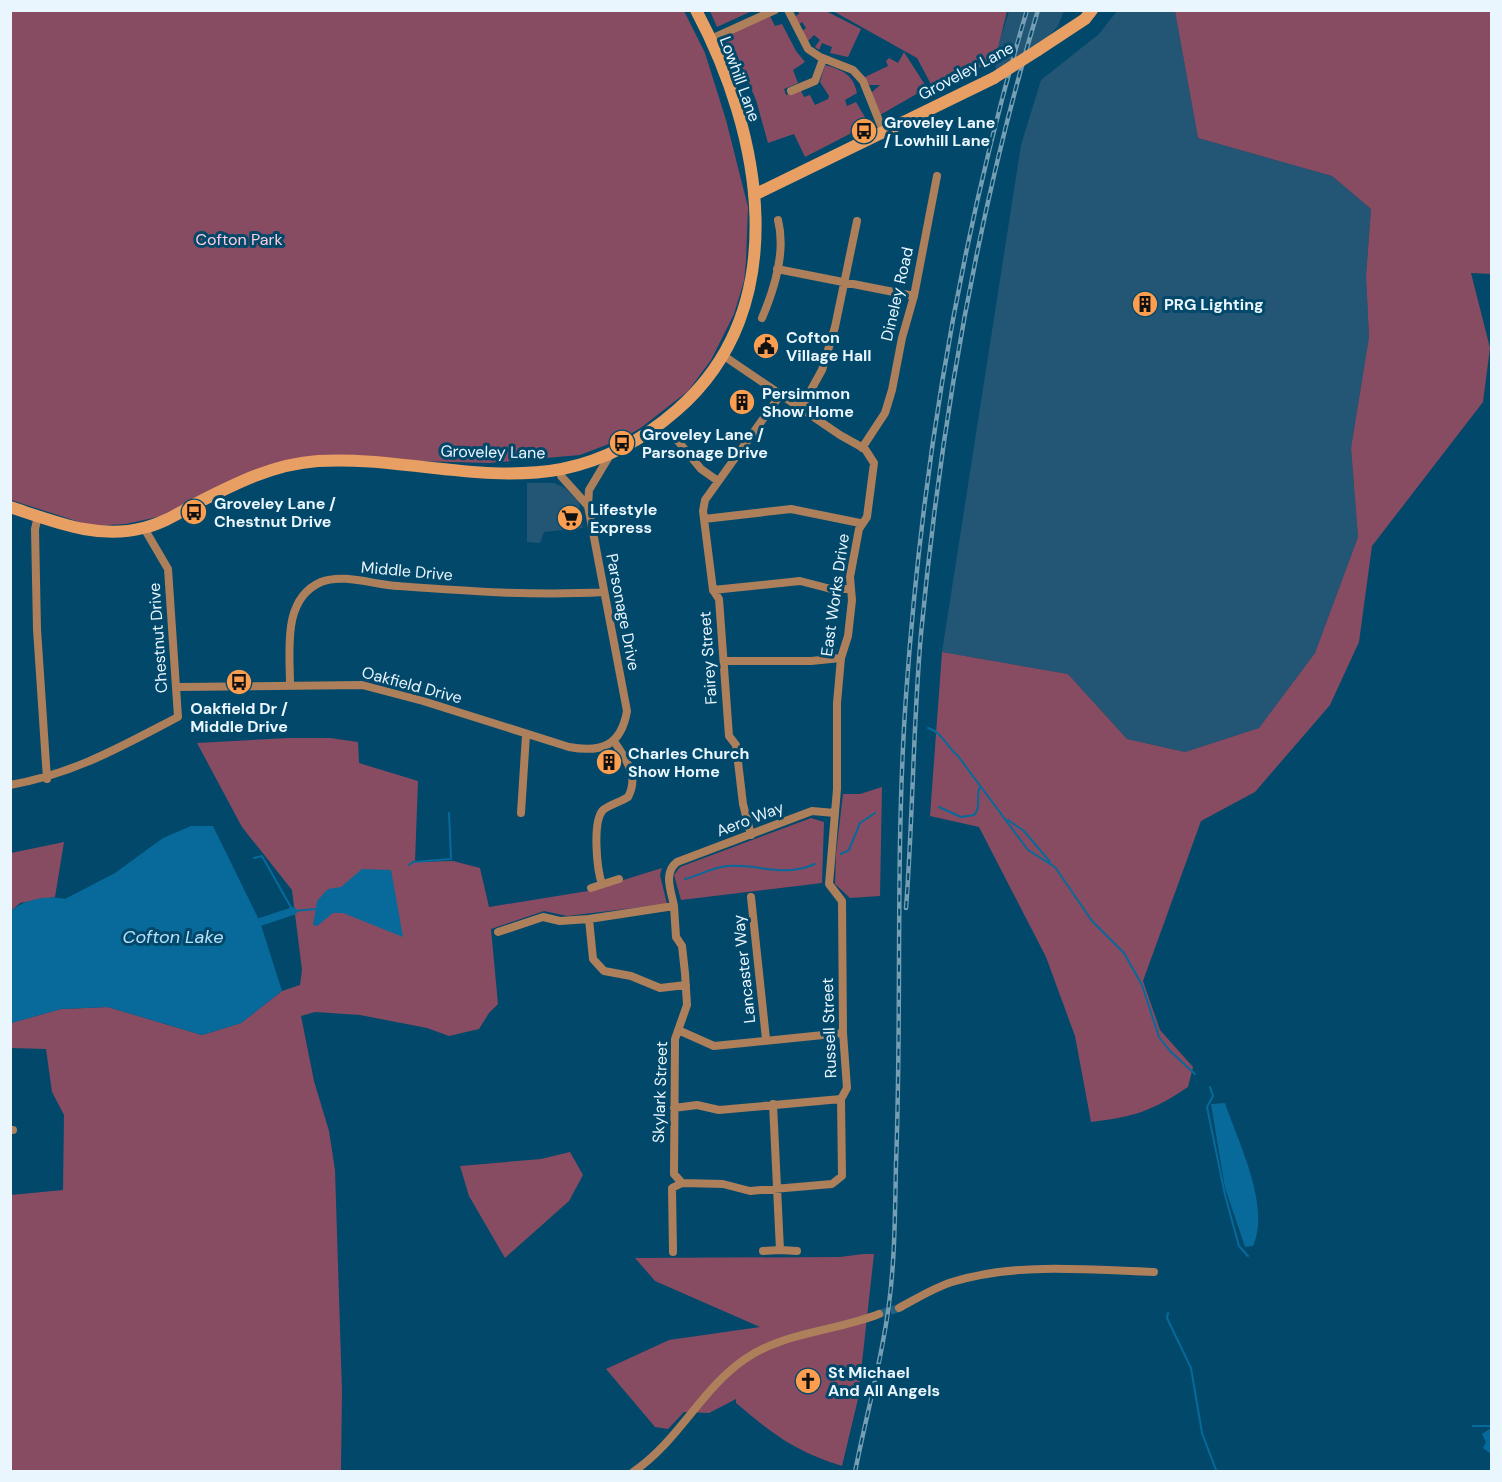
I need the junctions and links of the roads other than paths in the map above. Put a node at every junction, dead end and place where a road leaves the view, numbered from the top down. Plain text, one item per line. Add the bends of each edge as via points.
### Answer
1 (696, 10) edge
2 (775, 10) edge
3 (788, 10) edge
4 (1092, 10) edge
5 (709, 40) junction
6 (823, 59) junction
7 (791, 91) dead end
8 (884, 133) junction
9 (937, 176) dead end
10 (754, 195) junction
11 (778, 220) dead end
12 (857, 221) dead end
13 (777, 269) junction
14 (845, 283) junction
15 (914, 296) junction
16 (762, 318) dead end
17 (724, 356) junction
18 (781, 394) junction
19 (801, 408) junction
20 (673, 435) dead end
21 (862, 448) junction
22 (610, 454) junction
23 (559, 469) junction
24 (718, 481) junction
25 (593, 482) junction
26 (576, 490) junction
27 (588, 506) junction
28 (10, 507) edge
29 (38, 516) junction
30 (704, 519) junction
31 (860, 523) junction
32 (144, 528) junction
33 (849, 589) junction
34 (713, 590) junction
35 (604, 592) junction
36 (841, 658) junction
37 (724, 660) junction
38 (290, 684) junction
39 (176, 687) junction
40 (526, 735) junction
41 (614, 741) junction
42 (47, 779) junction
43 (10, 785) edge
44 (521, 813) dead end
45 (836, 813) junction
46 (751, 835) junction
47 (677, 862) joint
48 (619, 879) dead end
49 (602, 884) junction
50 (591, 888) dead end
51 (751, 897) dead end
52 (674, 906) junction
53 (589, 919) junction
54 (498, 932) dead end
55 (686, 984) junction
56 (678, 1030) junction
57 (843, 1033) junction
58 (766, 1039) junction
59 (841, 1099) junction
60 (773, 1104) junction
61 (674, 1108) junction
62 (682, 1183) junction
63 (778, 1187) junction
64 (780, 1250) junction
65 (763, 1251) dead end
66 (797, 1251) dead end
67 (672, 1252) dead end
68 (1154, 1272) dead end
69 (899, 1308) tunnel mouth
70 (879, 1314) tunnel mouth
71 (633, 1472) edge

1 - 5 main road, Lowhill Lane
2 - 5 street
3 - 6 street via 808,49
4 - 8 main road, Groveley Lane, bridge via 1085,19 994,78
5 - 10 main road, Lowhill Lane via 738,112
6 - 7 street via 815,81
6 - 8 street via 853,70 863,81
8 - 10 main road, Groveley Lane
9 - 15 street, Dineley Road
10 - 17 main road, Groveley Lane via 756,245 751,284 741,322
11 - 13 street via 781,233
12 - 14 street
13 - 14 street
13 - 16 street
14 - 15 street
14 - 19 street via 819,378
15 - 21 street, Dineley Road via 885,413
17 - 18 street, East Works Drive
17 - 22 main road, Groveley Lane via 693,396 659,426
18 - 19 street, East Works Drive
18 - 24 street, Fairey Street
19 - 21 street, East Works Drive
20 - 24 street via 701,469
21 - 31 street, East Works Drive via 870,453 875,471 867,517
22 - 23 main road, Groveley Lane
22 - 25 street, Parsonage Drive
23 - 26 street, Parsonage Drive
23 - 32 main road, Groveley Lane via 488,472 304,463 247,478
24 - 30 street, Fairey Street via 705,500
25 - 26 street
25 - 27 street, Parsonage Drive
26 - 27 street, Parsonage Drive
27 - 35 street, Parsonage Drive
28 - 29 main road, Groveley Lane
29 - 32 main road, Groveley Lane via 88,530
29 - 42 street via 37,629
30 - 31 street via 791,509
30 - 34 street, Fairey Street
31 - 33 street, East Works Drive
32 - 39 street, Chestnut Drive via 168,569
33 - 34 street via 831,590 800,580
33 - 36 street, East Works Drive via 852,600 848,636
34 - 37 street, Fairey Street via 719,599
35 - 38 street, Middle Drive via 503,593 340,579 321,582 300,601 292,616
35 - 41 street, Parsonage Drive via 625,699 624,724
36 - 37 street
36 - 45 street, East Works Drive via 835,734
37 - 46 street, Fairey Street via 729,735 736,745
38 - 39 street, Oakfield Drive
38 - 40 street, Oakfield Drive via 362,685
39 - 42 street, Chestnut Drive via 178,717 90,763
40 - 41 street, Oakfield Drive via 586,750
40 - 44 street
41 - 49 street via 634,778 628,797 608,807 598,822 597,871
42 - 43 street
45 - 46 street, Aero Way via 812,811
45 - 57 street, Russell Street via 829,884 842,901
46 - 47 street, Aero Way
47 - 52 street, Skylark Street via 668,874
48 - 49 street
49 - 50 street
51 - 58 street, Lancaster Way
52 - 53 street
52 - 55 street, Skylark Street
53 - 54 street via 560,921 543,917
53 - 55 street via 593,959 603,971 631,976 660,988
55 - 56 street, Skylark Street via 686,1012
56 - 58 street via 714,1046
56 - 61 street, Skylark Street
57 - 58 street
57 - 59 street, Russell Street via 847,1088
59 - 60 street
59 - 63 street, Russell Street via 842,1176 832,1184
60 - 61 street via 719,1110 697,1105
60 - 63 street
61 - 62 street, Skylark Street via 673,1168
62 - 63 street via 723,1184 750,1191
62 - 67 street via 672,1188
63 - 64 street
64 - 65 street
64 - 66 street
68 - 69 street via 1032,1269 991,1273 952,1282
70 - 71 street via 786,1339 746,1358 698,1404 664,1447

